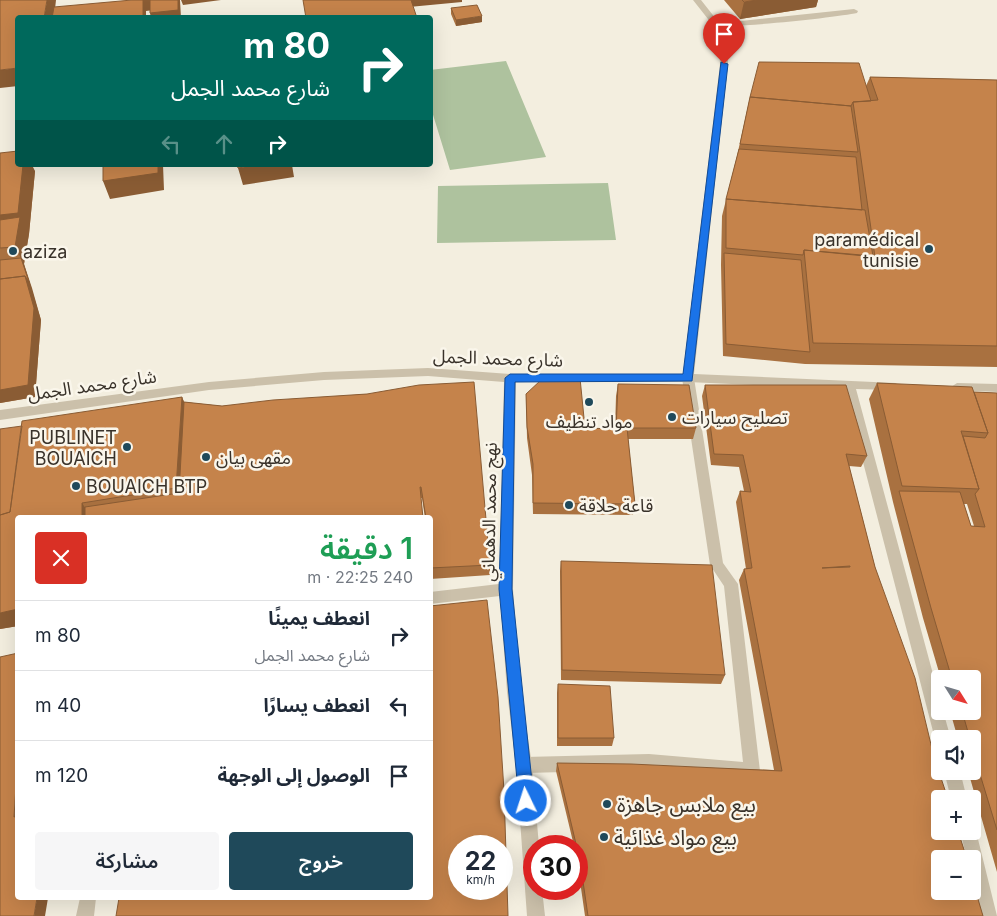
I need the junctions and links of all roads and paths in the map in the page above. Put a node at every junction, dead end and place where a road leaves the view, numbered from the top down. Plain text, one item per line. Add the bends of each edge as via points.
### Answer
1 (697, 0) edge
2 (854, 10) dead end
3 (715, 23) junction
4 (510, 378) junction
5 (688, 378) junction
6 (849, 386) junction
7 (908, 387) edge
8 (948, 387) edge
9 (997, 388) edge
10 (0, 415) edge
11 (506, 589) junction
12 (433, 598) edge
13 (941, 730) edge
14 (524, 765) junction
15 (970, 840) edge
16 (88, 900) edge
17 (85, 916) edge
18 (536, 916) edge
19 (990, 916) edge

1 - 3 street
2 - 3 street
3 - 5 street via 722,33 724,64
4 - 5 street, شارع محمد الجمل
4 - 10 street, شارع محمد الجمل via 428,372 324,376 209,386
4 - 11 street, نهج محمد الدهماني
5 - 6 street, شارع محمد الجمل
5 - 14 street via 716,565 731,584 752,771 649,762
6 - 7 street, شارع محمد الجمل
6 - 13 street
8 - 9 street
11 - 12 street
11 - 14 street, نهج محمد الدهماني via 514,692
14 - 18 street, نهج محمد الدهماني
15 - 19 street
16 - 17 street

